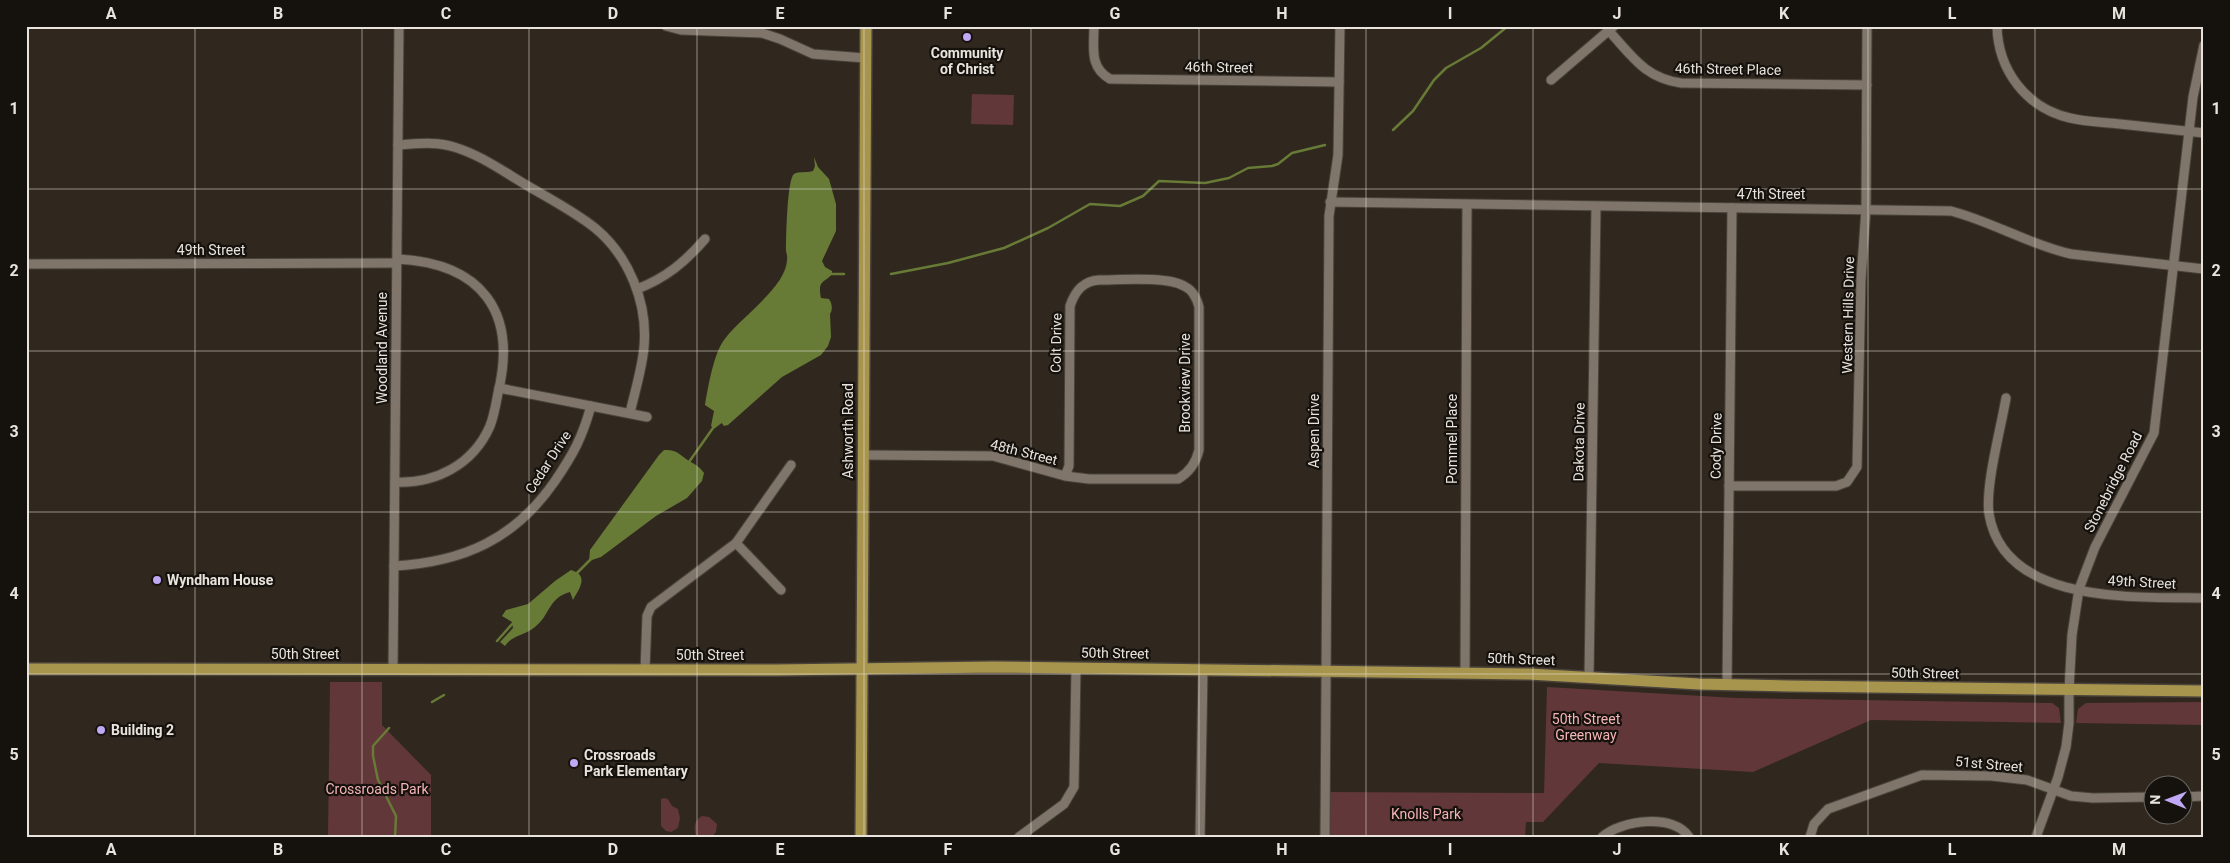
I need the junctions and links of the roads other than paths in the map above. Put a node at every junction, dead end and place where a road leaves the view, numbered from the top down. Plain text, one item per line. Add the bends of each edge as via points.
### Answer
1 (398, 26) edge
2 (666, 26) edge
3 (866, 26) edge
4 (1094, 26) edge
5 (1340, 26) edge
6 (1867, 26) edge
7 (1997, 26) edge
8 (1611, 28) edge
9 (2204, 45) edge
10 (865, 58) junction
11 (1551, 80) dead end
12 (1339, 82) junction
13 (1867, 85) junction
14 (2190, 132) junction
15 (2204, 134) edge
16 (398, 145) junction
17 (1330, 202) junction
18 (1467, 205) junction
19 (1596, 207) junction
20 (1732, 208) junction
21 (1866, 208) junction
22 (705, 239) dead end
23 (397, 261) junction
24 (26, 264) edge
25 (2174, 265) junction
26 (2204, 269) edge
27 (1184, 285) joint
28 (637, 289) junction
29 (500, 388) junction
30 (2006, 398) dead end
31 (590, 406) junction
32 (630, 413) junction
33 (647, 417) dead end
34 (863, 455) junction
35 (792, 465) dead end
36 (1065, 476) junction
37 (1178, 479) joint
38 (395, 482) junction
39 (1729, 486) junction
40 (736, 543) junction
41 (394, 566) junction
42 (2079, 589) junction
43 (781, 590) dead end
44 (2204, 598) edge
45 (862, 668) junction
46 (1076, 668) junction
47 (26, 669) edge
48 (393, 670) junction
49 (645, 670) junction
50 (1202, 670) junction
51 (1327, 671) junction
52 (1465, 673) junction
53 (1589, 677) junction
54 (1727, 685) junction
55 (2069, 690) junction
56 (2204, 691) edge
57 (2054, 790) junction
58 (2142, 797) edge
59 (861, 837) edge
60 (1019, 837) edge
61 (1200, 837) edge
62 (1325, 837) edge
63 (1602, 837) edge
64 (1689, 837) edge
65 (1810, 837) edge
66 (2036, 837) edge

1 - 16 street, Woodland Avenue
2 - 10 street via 681,30 762,33 813,54
3 - 10 main road, Ashworth Road
4 - 12 street, 46th Street via 1095,64 1100,73 1110,79
5 - 12 street, Aspen Drive
6 - 13 street, Western Hills Drive
7 - 14 street via 2000,54 2011,78 2043,108 2078,119
8 - 11 street
8 - 13 street, 46th Street Place via 1644,70 1668,81
9 - 14 street, Stonebridge Road via 2193,96
10 - 34 main road, Ashworth Road
12 - 17 street, Aspen Drive via 1338,154
13 - 21 street, Western Hills Drive
14 - 15 street
14 - 25 street, Stonebridge Road
16 - 23 street, Woodland Avenue
16 - 28 street via 453,146 476,155 572,212 596,229 616,250
17 - 18 street, 47th Street
17 - 51 street, Aspen Drive
18 - 19 street, 47th Street
18 - 52 street, Pommel Place
19 - 20 street, 47th Street
19 - 53 street, Dakota Drive
20 - 21 street, 47th Street
20 - 39 street, Cody Drive
21 - 25 street, 47th Street via 1951,210 2071,254
21 - 39 street, Western Hills Drive via 1857,467 1847,482 1836,486
22 - 28 street via 676,269
23 - 24 street, 49th Street
23 - 29 street, 49th Street via 437,263 471,282 485,296 496,312 502,331 505,350
23 - 38 street, Woodland Avenue
25 - 26 street, 47th Street
25 - 42 street, Stonebridge Road via 2154,433 2096,547
27 - 36 street, Colt Drive via 1162,281 1099,280 1091,281 1076,291 1070,306 1068,466
27 - 37 street, Brookview Drive via 1196,298 1199,308 1199,450 1193,466
28 - 32 street via 643,316 644,344
29 - 31 street
29 - 38 street, 49th Street via 490,426 468,457 445,473 427,480
30 - 42 street, 49th Street via 1989,498 1993,529 2000,544 2032,574 2051,583
31 - 32 street
31 - 41 street, Cedar Drive via 574,452 546,494 519,522 488,544 462,555 434,563
32 - 33 street
34 - 36 street, 48th Street via 993,456
34 - 45 main road, Ashworth Road
35 - 40 street
36 - 37 street, 48th Street
38 - 41 street, Woodland Avenue
39 - 54 street, Cody Drive
40 - 43 street
40 - 49 street via 651,607 647,616
41 - 48 street, Woodland Avenue
42 - 44 street, 49th Street via 2119,597
42 - 55 street, Stonebridge Road
45 - 46 main road, 50th Street
45 - 49 main road, 50th Street
45 - 59 main road, Ashworth Road
46 - 50 main road, 50th Street
46 - 60 street via 1075,780 1069,798
47 - 48 main road, 50th Street
48 - 49 main road, 50th Street
50 - 51 main road, 50th Street
50 - 61 street
51 - 52 main road, 50th Street
51 - 62 street, Aspen Drive
52 - 53 main road, 50th Street
53 - 54 main road, 50th Street
54 - 55 main road, 50th Street
55 - 56 main road, 50th Street
55 - 57 street, Stonebridge Road via 2066,746
57 - 58 street, 51st Street via 2093,798
57 - 65 street, 51st Street via 2027,780 1992,776 1922,775 1828,809 1814,824
57 - 66 street, Stonebridge Road
63 - 64 street via 1624,825 1664,822 1680,827

